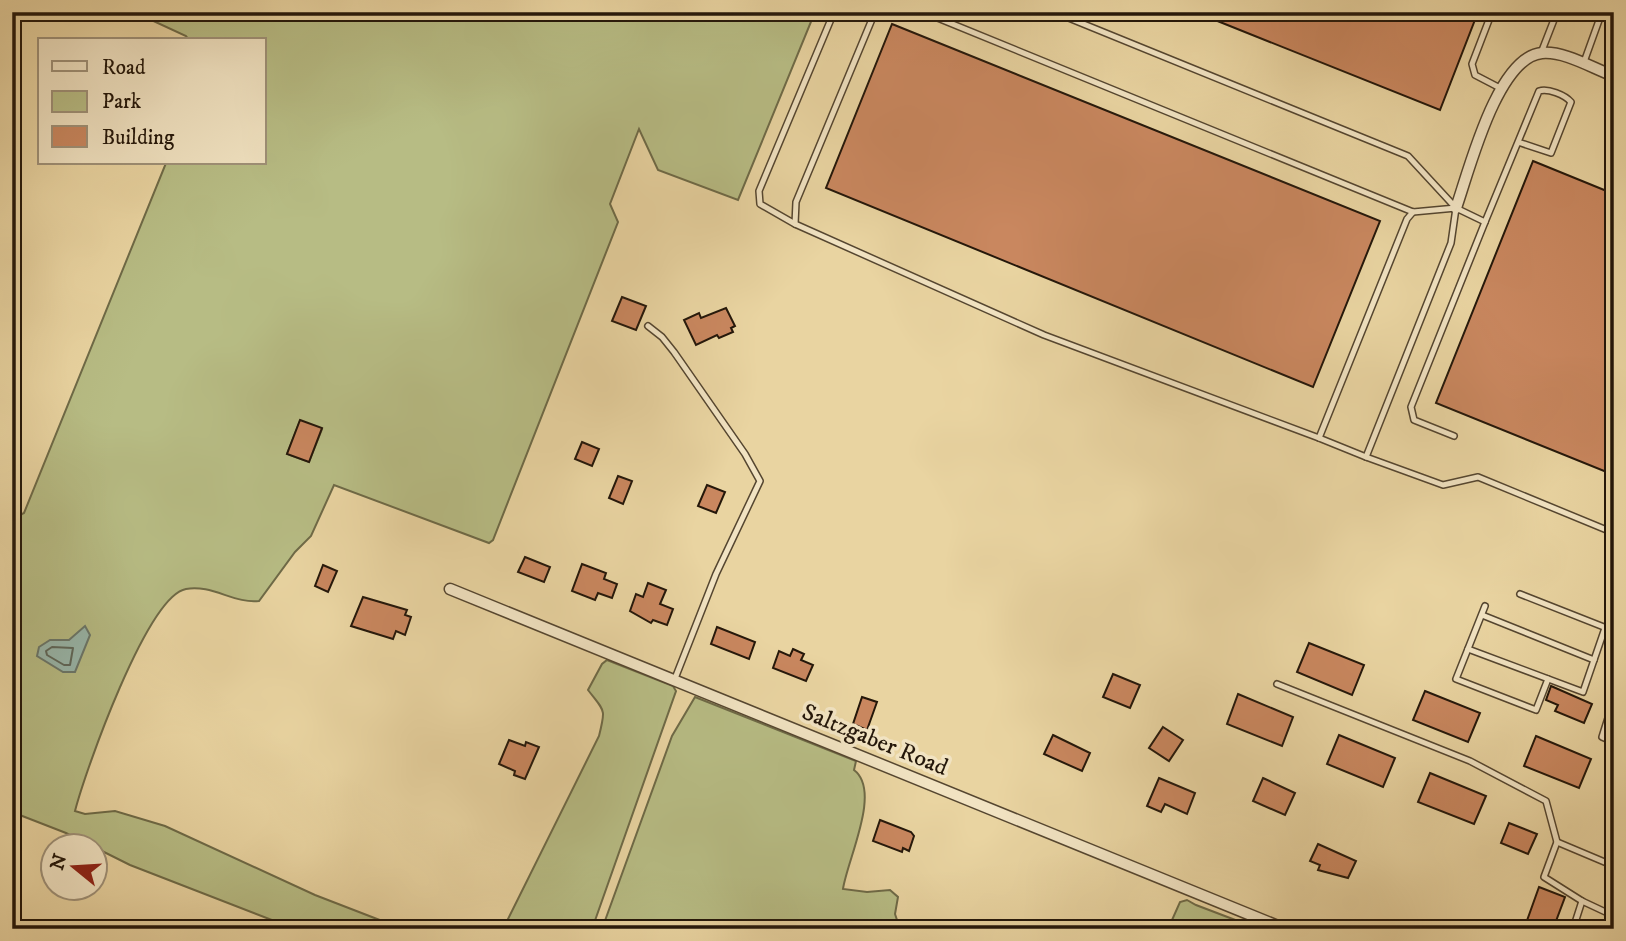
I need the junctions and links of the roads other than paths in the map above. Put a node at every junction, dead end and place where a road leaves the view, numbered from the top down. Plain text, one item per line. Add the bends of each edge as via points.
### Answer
1 (834, 12) edge
2 (875, 12) edge
3 (923, 12) edge
4 (1054, 12) edge
5 (1492, 12) edge
6 (1557, 12) edge
7 (1602, 12) edge
8 (1541, 53) junction
9 (1583, 64) junction
10 (1614, 76) edge
11 (1500, 88) junction
12 (1518, 142) junction
13 (1456, 208) junction
14 (1413, 212) junction
15 (1485, 222) junction
16 (795, 224) junction
17 (648, 326) dead end
18 (1454, 436) dead end
19 (1320, 438) junction
20 (1366, 457) junction
21 (1614, 533) edge
22 (450, 589) dead end
23 (1520, 594) dead end
24 (1485, 606) dead end
25 (1482, 615) junction
26 (1605, 628) junction
27 (1614, 631) edge
28 (1468, 649) junction
29 (1594, 660) junction
30 (1548, 678) junction
31 (674, 681) junction
32 (1277, 684) dead end
33 (1614, 699) edge
34 (1614, 742) edge
35 (1557, 842) junction
36 (1614, 866) edge
37 (1582, 901) junction
38 (1614, 916) edge
39 (1285, 929) edge
40 (1573, 929) edge

1 - 16 lane via 758,191 760,204
2 - 16 lane via 796,202
3 - 14 lane
4 - 13 lane via 1408,156
5 - 11 lane via 1472,64 1475,75
6 - 8 lane
7 - 9 lane
8 - 9 street
8 - 11 street via 1519,62
9 - 10 street
11 - 13 street
12 - 12 lane via 1539,91 1568,98 1571,102 1550,153
12 - 15 lane
13 - 14 lane
13 - 15 lane
13 - 20 lane via 1451,243
14 - 19 lane
15 - 18 lane via 1411,407 1414,420
16 - 19 lane via 1044,335
17 - 31 lane via 674,352 760,481 716,574
19 - 20 lane
20 - 21 lane via 1443,485 1478,477
22 - 31 street, Saltzgaber Road
23 - 26 lane
24 - 25 lane
25 - 28 lane
25 - 29 lane
26 - 27 lane
26 - 29 lane
28 - 30 lane
28 - 30 lane via 1456,679 1536,710
29 - 30 lane via 1583,692
31 - 39 street, Saltzgaber Road
32 - 35 lane via 1470,761 1546,801
33 - 34 lane via 1602,737
35 - 36 lane
35 - 37 lane via 1544,877
37 - 38 lane
37 - 40 lane

